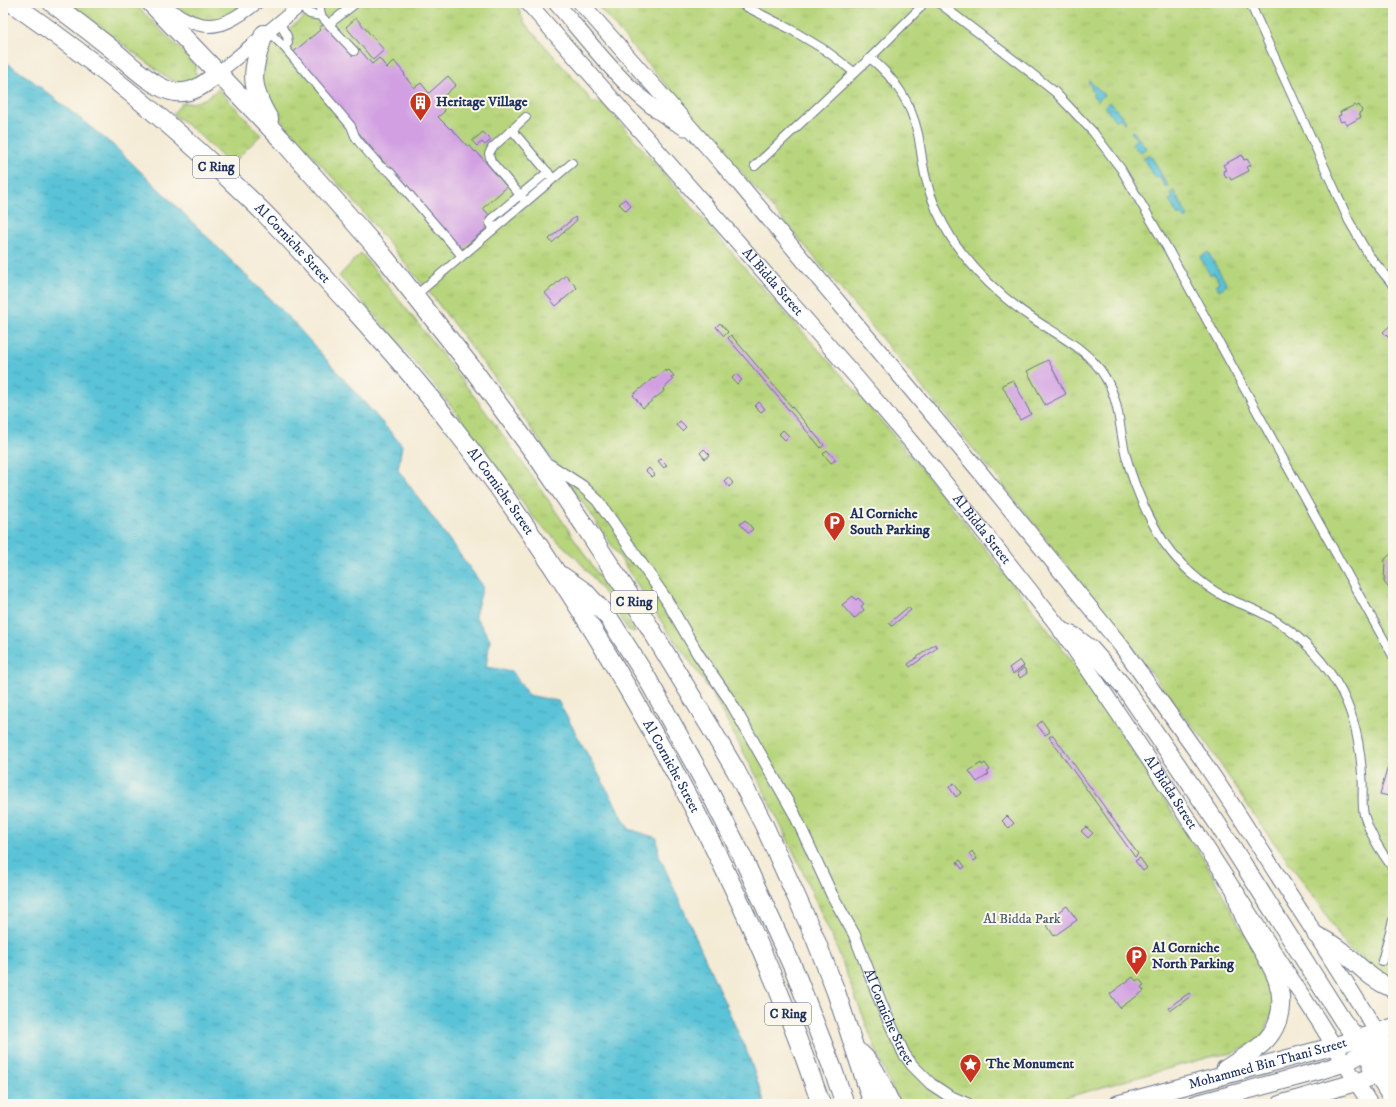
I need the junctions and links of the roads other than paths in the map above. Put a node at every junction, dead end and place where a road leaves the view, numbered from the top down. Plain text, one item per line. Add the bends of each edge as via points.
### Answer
1 (12, 3) edge
2 (52, 3) edge
3 (151, 3) edge
4 (160, 3) edge
5 (256, 3) edge
6 (319, 3) edge
7 (356, 3) edge
8 (528, 3) edge
9 (556, 3) edge
10 (581, 3) edge
11 (739, 3) edge
12 (923, 3) edge
13 (939, 3) edge
14 (1250, 3) edge
15 (301, 4) edge
16 (321, 16) junction
17 (279, 22) junction
18 (328, 24) junction
19 (266, 33) junction
20 (284, 47) junction
21 (354, 51) dead end
22 (870, 58) junction
23 (854, 72) junction
24 (218, 73) junction
25 (526, 117) dead end
26 (512, 130) junction
27 (695, 133) junction
28 (282, 140) junction
29 (572, 163) dead end
30 (755, 166) dead end
31 (548, 172) junction
32 (554, 178) junction
33 (520, 195) junction
34 (526, 202) junction
35 (503, 210) junction
36 (508, 217) junction
37 (494, 229) junction
38 (462, 256) junction
39 (1393, 285) edge
40 (416, 295) junction
41 (538, 458) junction
42 (556, 572) junction
43 (1062, 631) junction
44 (1393, 656) edge
45 (1393, 868) edge
46 (1236, 893) junction
47 (1393, 920) edge
48 (1316, 935) junction
49 (1382, 961) dead end
50 (1393, 989) edge
51 (1393, 1027) edge
52 (1377, 1032) junction
53 (1334, 1046) junction
54 (855, 1048) junction
55 (1376, 1058) edge
56 (1208, 1079) junction
57 (1356, 1082) junction
58 (1393, 1100) edge
59 (822, 1104) edge
60 (845, 1104) edge
61 (872, 1104) edge
62 (891, 1104) edge
63 (968, 1104) edge
64 (1118, 1104) edge
65 (1196, 1104) edge
66 (1280, 1104) edge
67 (1370, 1104) edge

1 - 42 highway, Al Corniche Street / C Ring via 129,91 211,163 302,252 395,356 453,426
2 - 24 highway via 152,83 167,90 190,91 205,84
3 - 24 highway, Al Corniche Street / C Ring
4 - 5 street via 197,24 215,26 236,18
6 - 16 street
7 - 18 street
8 - 43 main road, Al Bidda Street via 857,378 934,469
9 - 27 main road via 632,90 662,114
10 - 27 main road
11 - 23 street via 790,29 825,50
12 - 22 street
13 - 44 street via 1055,92 1093,132 1122,169 1170,251
14 - 39 street via 1346,215 1368,254
15 - 16 street via 310,14
15 - 17 street
16 - 18 street
17 - 19 street
17 - 20 street via 288,39
18 - 21 street
19 - 20 street
19 - 24 street
19 - 28 highway via 254,65 254,78 263,109
20 - 38 street via 351,126 359,142 380,166 390,172
22 - 23 street
22 - 45 street via 893,80 911,112 918,132 929,190 939,216 954,242 1007,299 1037,322 1083,351 1104,375 1117,405 1126,457 1165,544 1187,569 1212,589 1226,598 1267,615 1293,633 1316,655 1336,682 1346,702 1357,737 1362,769 1364,815 1377,846
23 - 30 street
24 - 28 highway, Al Corniche Street / C Ring
25 - 26 street
26 - 31 street
26 - 33 street via 489,154
27 - 48 main road via 980,472 1122,647 1204,761
28 - 40 highway, Al Corniche Street / C Ring
29 - 32 street
31 - 32 street
31 - 33 street
32 - 34 street
33 - 34 street
33 - 35 street
34 - 36 street
35 - 36 street
35 - 37 street via 490,221
36 - 37 street
37 - 38 street
38 - 40 street
40 - 41 highway, Al Corniche Street / C Ring
41 - 54 highway, Al Corniche Street / C Ring via 641,613 736,771 764,825 815,938
41 - 63 street, Al Corniche Street via 582,486 598,501 666,599 698,654 729,698 794,813 854,934 904,1054 920,1074 941,1091
42 - 59 highway, Al Corniche Street / C Ring via 642,713 729,877 778,987
42 - 60 highway via 585,592 609,618 647,678 706,785 795,972
43 - 46 main road, Al Bidda Street
43 - 55 main road via 1091,648 1124,687 1217,823 1344,1021
46 - 53 main road, Al Bidda Street
46 - 56 main road via 1249,929 1275,973 1281,995 1281,1009 1276,1024 1262,1044
47 - 49 street
48 - 50 main road via 1344,952 1364,972
48 - 52 main road
51 - 52 main road, Mohammed Bin Thani Street
52 - 55 main road, Mohammed Bin Thani Street
53 - 55 main road, Mohammed Bin Thani Street
53 - 55 main road, Al Bidda Street
53 - 56 main road, Mohammed Bin Thani Street
54 - 61 highway, Al Corniche Street / C Ring
54 - 62 highway via 879,1076
55 - 57 main road, Mohammed Bin Thani Street
55 - 57 main road, Al Bidda Street
55 - 58 main road
55 - 65 main road
56 - 64 main road, Mohammed Bin Thani Street
57 - 66 main road, Mohammed Bin Thani Street
57 - 67 main road, Al Bidda Street

